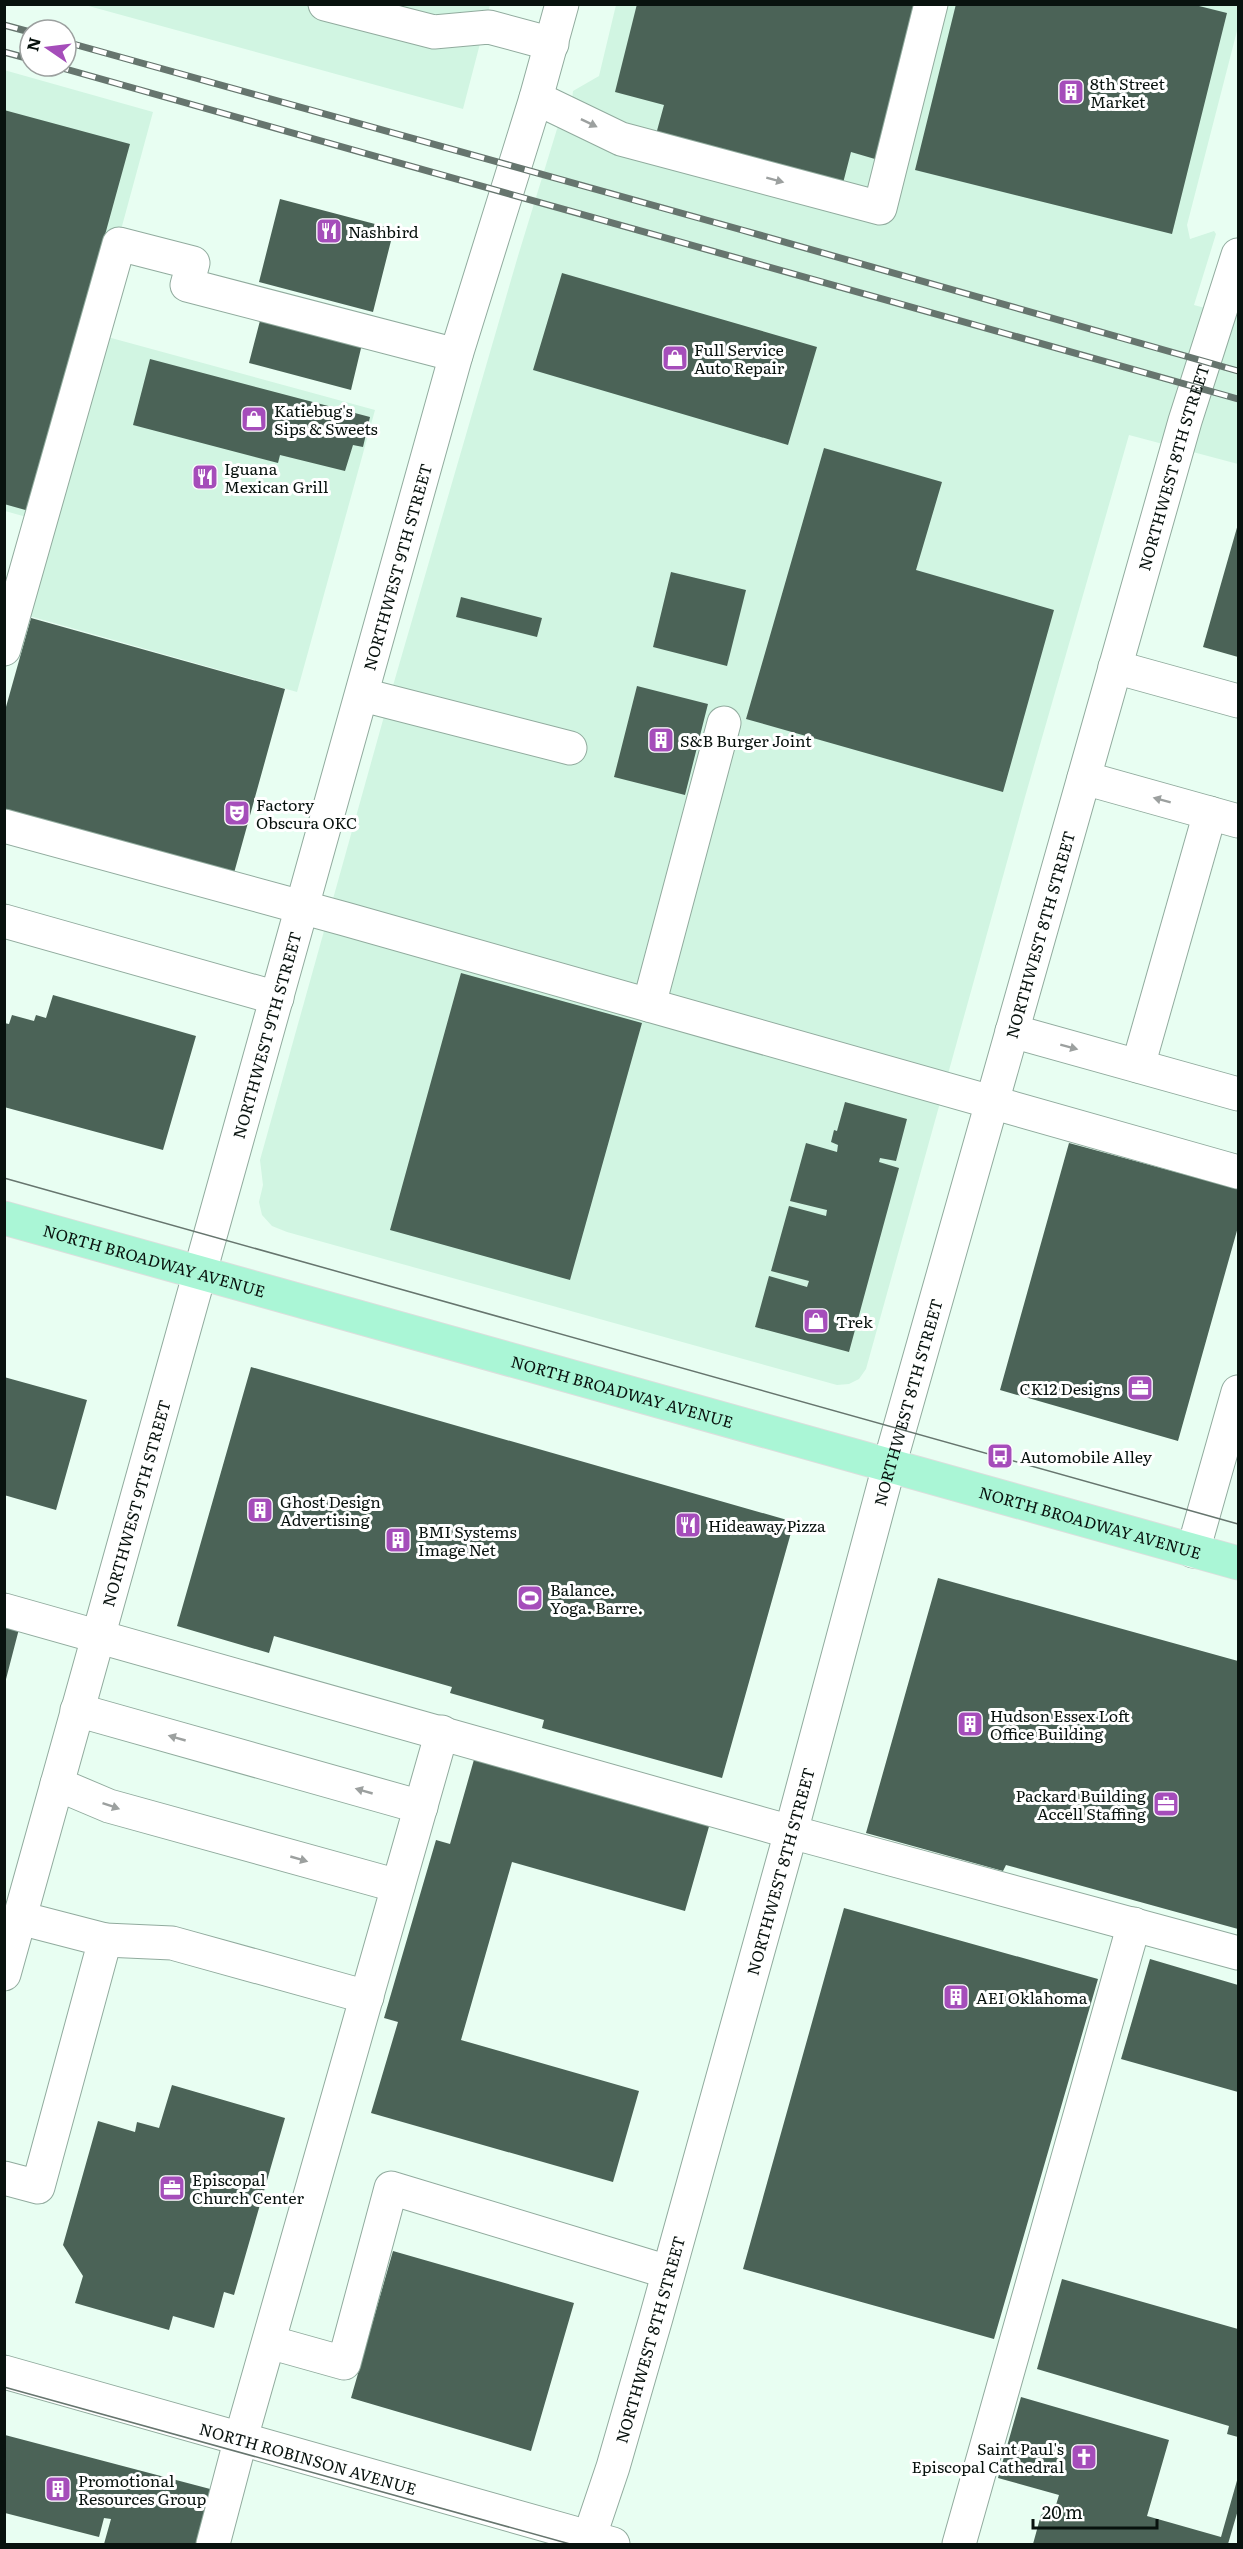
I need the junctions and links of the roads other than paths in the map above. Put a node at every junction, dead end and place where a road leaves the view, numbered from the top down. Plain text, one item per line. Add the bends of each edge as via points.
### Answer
1 (325, 4) edge
2 (562, 4) edge
3 (931, 4) edge
4 (552, 44) junction
5 (536, 98) junction
6 (1238, 259) edge
7 (456, 355) junction
8 (4, 649) edge
9 (1115, 667) junction
10 (363, 695) junction
11 (1239, 701) edge
12 (724, 723) dead end
13 (570, 748) dead end
14 (1084, 778) junction
15 (1224, 817) edge
16 (4, 826) edge
17 (302, 909) junction
18 (4, 921) edge
19 (277, 998) junction
20 (649, 1005) junction
21 (1012, 1031) junction
22 (1137, 1066) junction
23 (1239, 1094) edge
24 (993, 1102) junction
25 (1239, 1172) edge
26 (4, 1218) edge
27 (200, 1273) junction
28 (1239, 1392) edge
29 (889, 1466) junction
30 (1193, 1551) junction
31 (1239, 1563) edge
32 (4, 1610) edge
33 (98, 1635) junction
34 (77, 1710) junction
35 (442, 1732) junction
36 (57, 1784) junction
37 (421, 1807) junction
38 (791, 1832) junction
39 (398, 1886) junction
40 (20, 1918) junction
41 (1134, 1924) junction
42 (105, 1940) junction
43 (1239, 1953) edge
44 (4, 1974) edge
45 (367, 1997) junction
46 (4, 2178) edge
47 (668, 2272) junction
48 (269, 2342) junction
49 (4, 2372) edge
50 (241, 2438) junction
51 (596, 2542) edge
52 (213, 2544) edge
53 (959, 2544) edge

1 - 4 street via 434,32 489,27
2 - 4 street, NORTHWEST 9TH STREET
5 -> 3 street via 621,139 880,208
4 - 5 street, NORTHWEST 9TH STREET
5 - 7 street, NORTHWEST 9TH STREET
6 - 9 street, NORTHWEST 8TH STREET via 1185,421
7 - 8 street via 187,285 193,263 119,244
7 - 10 street, NORTHWEST 9TH STREET
9 - 11 street
9 - 14 street, NORTHWEST 8TH STREET
10 - 13 street
10 - 17 street, NORTHWEST 9TH STREET
12 - 20 street
15 -> 14 street
14 - 21 street, NORTHWEST 8TH STREET
15 - 22 street
16 - 17 street
17 - 19 street, NORTHWEST 9TH STREET
17 - 20 street
18 - 19 street
19 - 27 street, NORTHWEST 9TH STREET
20 - 24 street
21 -> 22 street
21 - 24 street, NORTHWEST 8TH STREET
22 - 23 street
24 - 25 street
24 - 29 street, NORTHWEST 8TH STREET
26 - 27 main road, NORTH BROADWAY AVENUE
27 - 29 main road, NORTH BROADWAY AVENUE
27 - 33 street, NORTHWEST 9TH STREET
28 - 30 street
29 - 30 main road, NORTH BROADWAY AVENUE
29 - 38 street, NORTHWEST 8TH STREET
30 - 31 main road, NORTH BROADWAY AVENUE
32 - 33 street
33 - 34 street, NORTHWEST 9TH STREET
33 - 35 street
34 - 36 street, NORTHWEST 9TH STREET
37 -> 34 street
35 - 37 street
35 - 38 street
36 -> 39 street via 110,1806
36 - 40 street, NORTHWEST 9TH STREET
37 - 39 street
38 - 41 street
38 - 47 street, NORTHWEST 8TH STREET
39 - 45 street
40 - 42 street
40 - 44 street, NORTHWEST 9TH STREET
41 - 43 street
41 - 53 street
42 - 45 street via 172,1943
42 - 46 street via 38,2187
45 - 48 street
47 - 48 street via 391,2188 344,2362
47 - 51 street, NORTHWEST 8TH STREET
48 - 50 street
49 - 50 street, NORTH ROBINSON AVENUE
50 - 51 street, NORTH ROBINSON AVENUE
50 - 52 street

